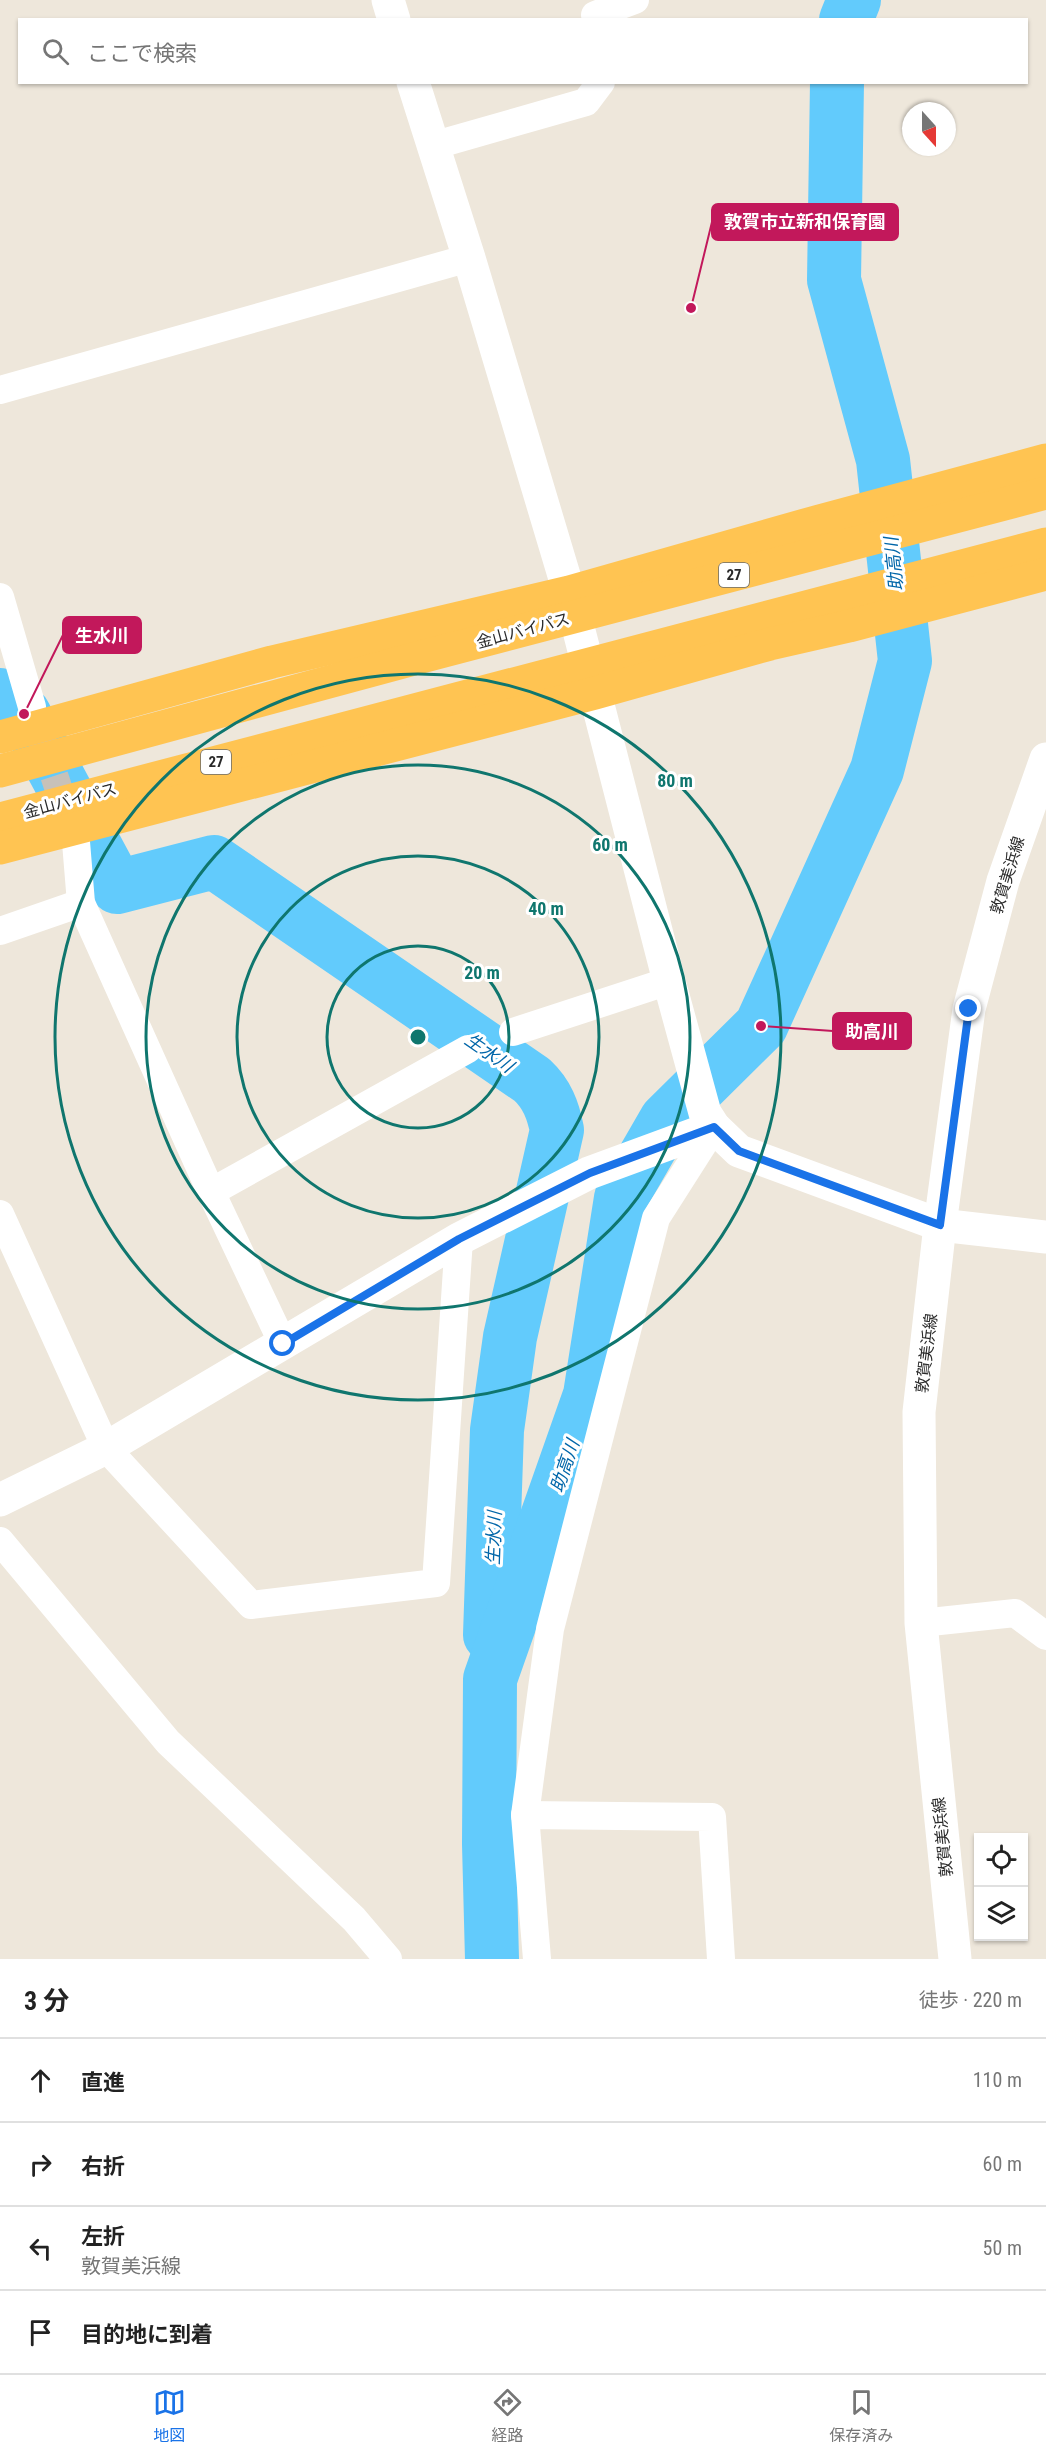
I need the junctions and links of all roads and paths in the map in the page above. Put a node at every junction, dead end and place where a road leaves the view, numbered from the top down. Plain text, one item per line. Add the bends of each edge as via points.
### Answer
1 (388, 0) edge
2 (635, 0) edge
3 (594, 12) edge
4 (393, 18) edge
5 (414, 84) edge
6 (600, 84) edge
7 (432, 146) junction
8 (469, 258) junction
9 (0, 390) edge
10 (1046, 460) edge
11 (1046, 493) edge
12 (1046, 544) edge
13 (1046, 574) edge
14 (569, 592) junction
15 (0, 597) edge
16 (10, 665) edge
17 (595, 693) junction
18 (32, 707) tunnel mouth
19 (0, 737) edge
20 (1046, 759) edge
21 (0, 771) edge
22 (0, 819) edge
23 (76, 842) tunnel mouth
24 (0, 848) edge
25 (81, 903) junction
26 (0, 931) edge
27 (669, 981) junction
28 (513, 1032) dead end
29 (468, 1049) dead end
30 (710, 1120) junction
31 (211, 1192) junction
32 (0, 1214) edge
33 (940, 1225) junction
34 (1046, 1236) edge
35 (459, 1239) junction
36 (10, 1261) edge
37 (283, 1344) junction
38 (106, 1448) junction
39 (0, 1500) edge
40 (0, 1541) edge
41 (921, 1623) junction
42 (1046, 1636) edge
43 (525, 1815) junction
44 (388, 1959) edge
45 (537, 1959) edge
46 (721, 1959) edge
47 (955, 1959) edge

1 - 4 street
2 - 3 street
5 - 7 street
6 - 7 street via 586,102
7 - 8 street
8 - 9 street
8 - 14 street
10 - 14 highway
11 - 21 highway, 金山バイパス / 27
12 - 22 highway, 金山バイパス / 27
13 - 17 highway
14 - 17 street
14 - 19 highway via 272,662
15 - 16 street
16 - 18 street
17 - 24 highway
17 - 27 street
20 - 33 street, 敦賀美浜線 via 1003,881 969,1009
23 - 25 street
25 - 26 street
25 - 31 street
27 - 28 street
27 - 30 street
29 - 31 street
30 - 33 street via 739,1151
30 - 35 street via 590,1173
30 - 43 street via 656,1218 550,1629
31 - 37 street
32 - 36 street
33 - 34 street
33 - 41 street, 敦賀美浜線 via 919,1412
35 - 37 street
35 - 38 street via 436,1583 251,1605
36 - 38 street
37 - 38 street
38 - 39 street
40 - 44 street via 168,1742 354,1919
41 - 42 street via 1015,1613
41 - 47 street, 敦賀美浜線
43 - 45 street
43 - 46 street via 712,1817

